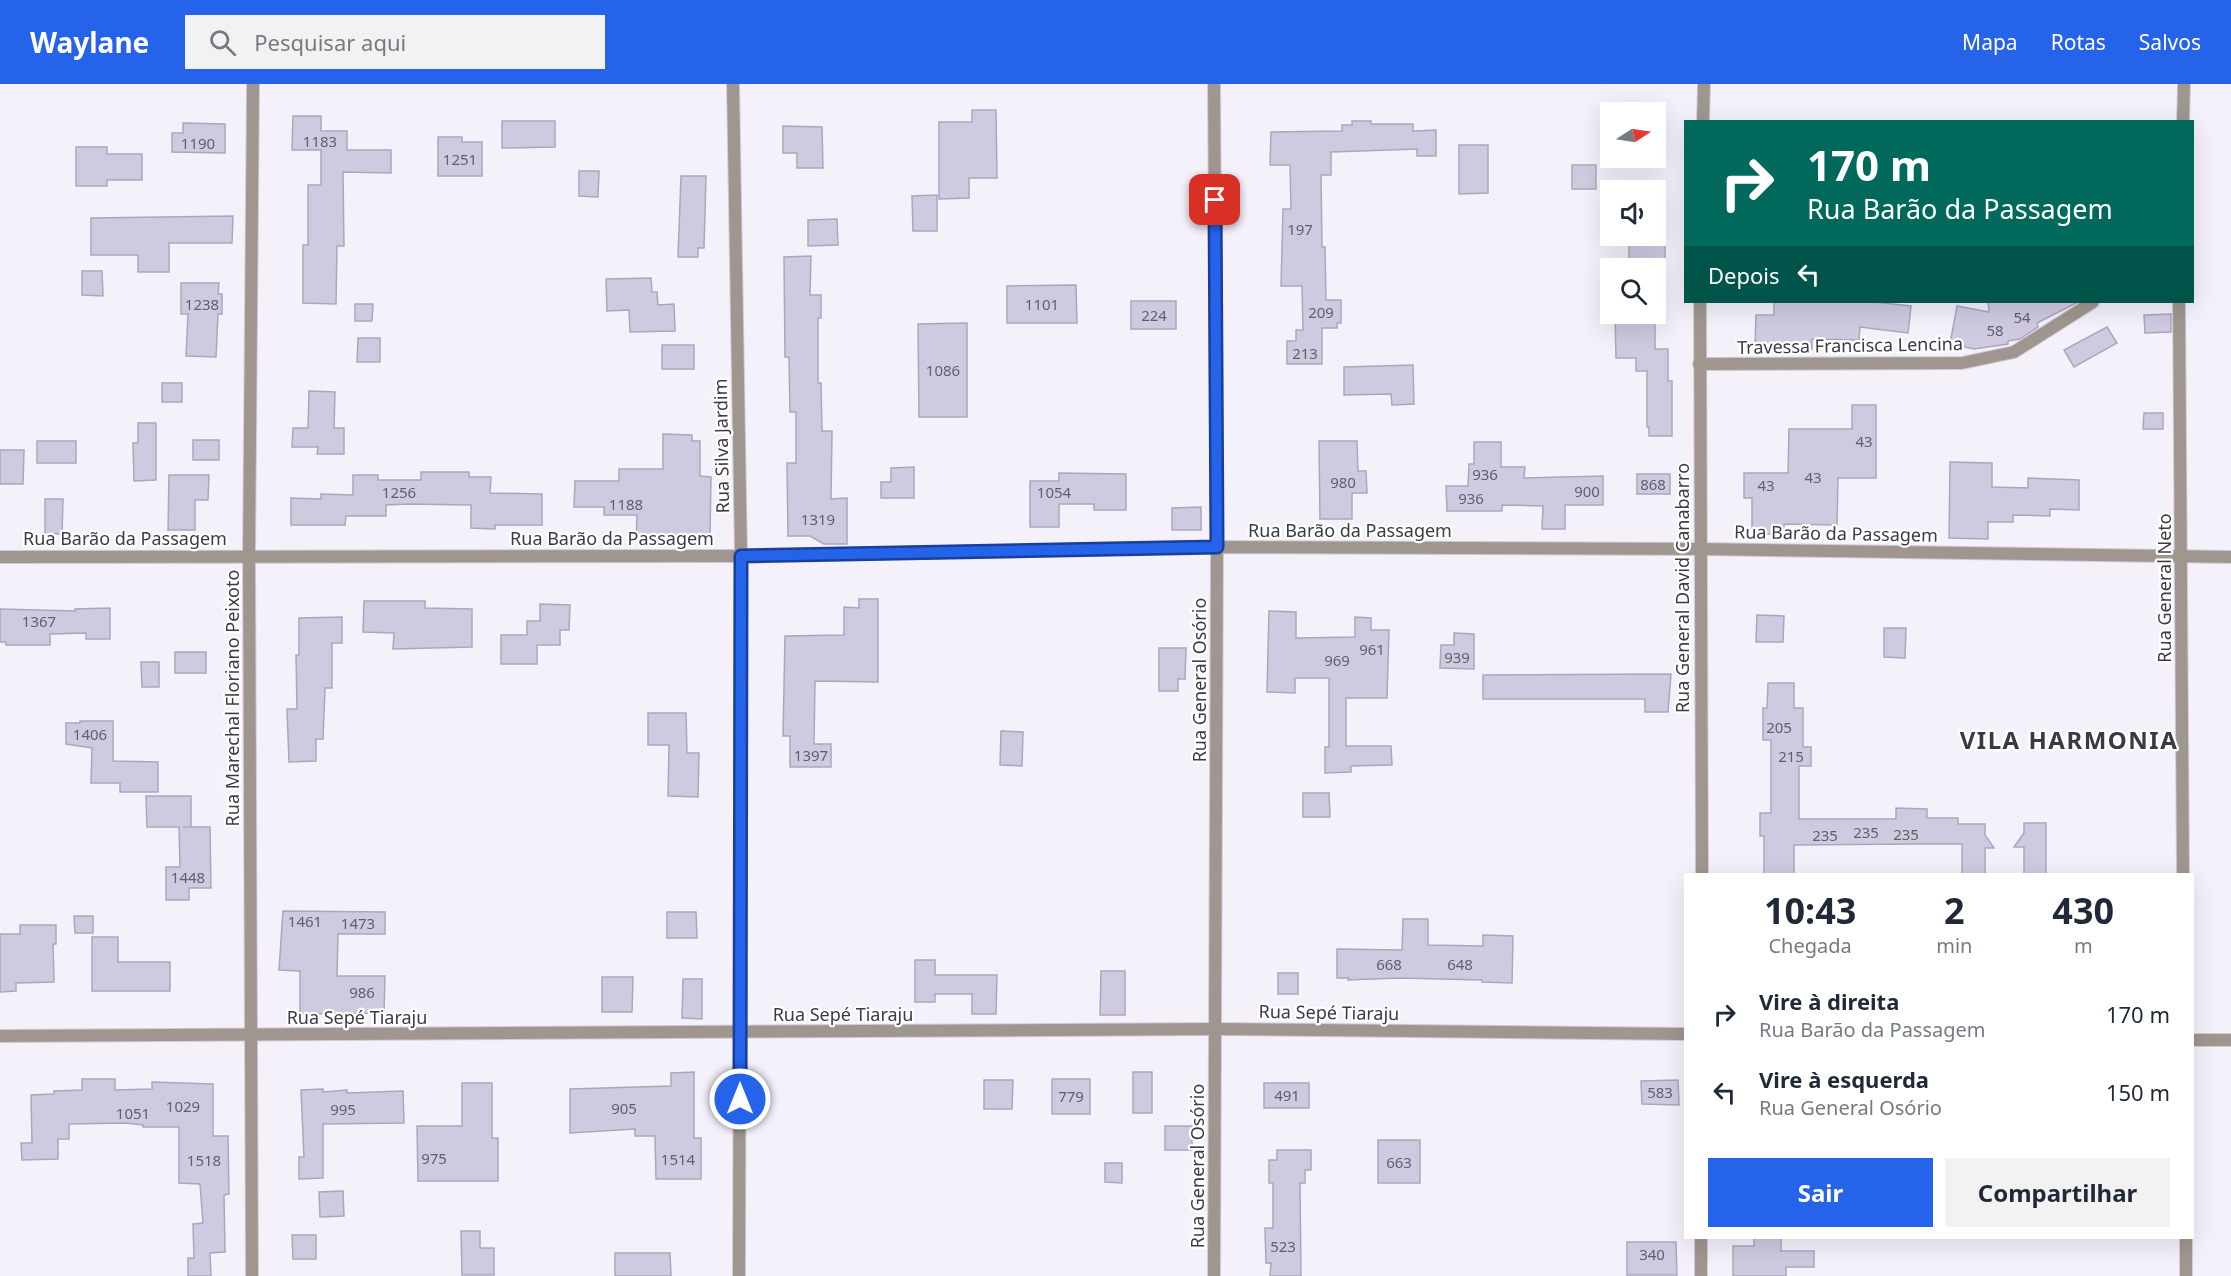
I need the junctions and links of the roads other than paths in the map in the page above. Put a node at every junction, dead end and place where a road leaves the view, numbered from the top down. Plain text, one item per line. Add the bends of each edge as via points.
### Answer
1 (253, 84) edge
2 (733, 84) edge
3 (1214, 84) edge
4 (1704, 84) edge
5 (2184, 84) edge
6 (1703, 120) edge
7 (2183, 120) edge
8 (1700, 303) edge
9 (2091, 303) edge
10 (2179, 303) edge
11 (1699, 364) junction
12 (1217, 547) junction
13 (1699, 549) junction
14 (249, 555) junction
15 (0, 556) edge
16 (741, 556) junction
17 (2183, 556) junction
18 (2231, 556) edge
19 (1702, 873) edge
20 (2183, 873) edge
21 (1215, 1029) junction
22 (741, 1033) junction
23 (1684, 1034) edge
24 (251, 1035) junction
25 (0, 1036) edge
26 (2194, 1040) edge
27 (2231, 1040) edge
28 (1701, 1239) edge
29 (2186, 1239) edge
30 (252, 1276) edge
31 (739, 1276) edge
32 (1214, 1276) edge
33 (1701, 1276) edge
34 (2186, 1276) edge

1 - 14 street, Rua Marechal Floriano Peixoto
2 - 16 street, Rua Silva Jardim
3 - 12 street, Rua General Osório
4 - 6 street
5 - 7 street
8 - 11 street, Rua General David Canabarro
9 - 11 street, Travessa Francisca Lencina via 2014,352 1962,363
10 - 17 street, Rua General Neto
11 - 13 street, Rua General David Canabarro
12 - 13 street, Rua Barão da Passagem
12 - 16 street, Rua Barão da Passagem
12 - 21 street, Rua General Osório
13 - 17 street, Rua Barão da Passagem
13 - 19 street, Rua General David Canabarro
14 - 15 street, Rua Barão da Passagem
14 - 16 street, Rua Barão da Passagem
14 - 24 street, Rua Marechal Floriano Peixoto
16 - 22 street, Rua Silva Jardim
17 - 18 street, Rua Barão da Passagem
17 - 20 street, Rua General Neto
21 - 22 street, Rua Sepé Tiaraju
21 - 23 street, Rua Sepé Tiaraju
21 - 32 street, Rua General Osório
22 - 24 street, Rua Sepé Tiaraju
22 - 31 street, Rua Silva Jardim
24 - 25 street, Rua Sepé Tiaraju
24 - 30 street, Rua Marechal Floriano Peixoto
26 - 27 street
28 - 33 street
29 - 34 street

